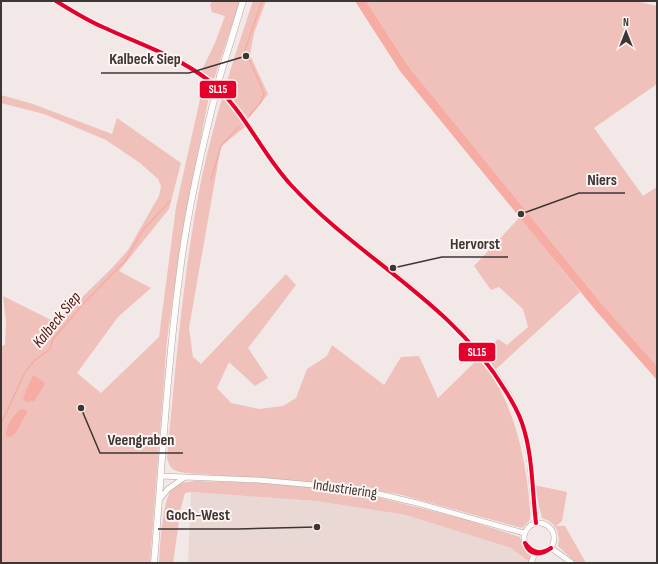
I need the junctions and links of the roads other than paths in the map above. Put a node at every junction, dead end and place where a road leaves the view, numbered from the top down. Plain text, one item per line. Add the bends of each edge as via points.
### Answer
1 (56, 1) edge
2 (243, 1) edge
3 (161, 476) junction
4 (184, 477) junction
5 (159, 500) junction
6 (536, 523) junction
7 (524, 533) junction
8 (551, 548) junction
9 (535, 553) junction
10 (154, 563) edge
11 (531, 563) edge
12 (572, 563) edge

1 - 6 street via 209,81 240,114 270,159 318,211 432,305 469,340 486,361 521,419 529,455
2 - 3 main road, bridge via 214,100 198,169 180,270
3 - 4 street, Industriering
3 - 5 main road
4 - 5 street via 168,489
4 - 7 street, Industriering via 258,480 358,489 417,502
5 - 10 main road
6 - 7 street via 529,526
6 - 8 street via 546,524 553,530 555,539
7 - 9 street via 524,542 528,549
8 - 9 street via 544,553
8 - 12 street
9 - 11 street

